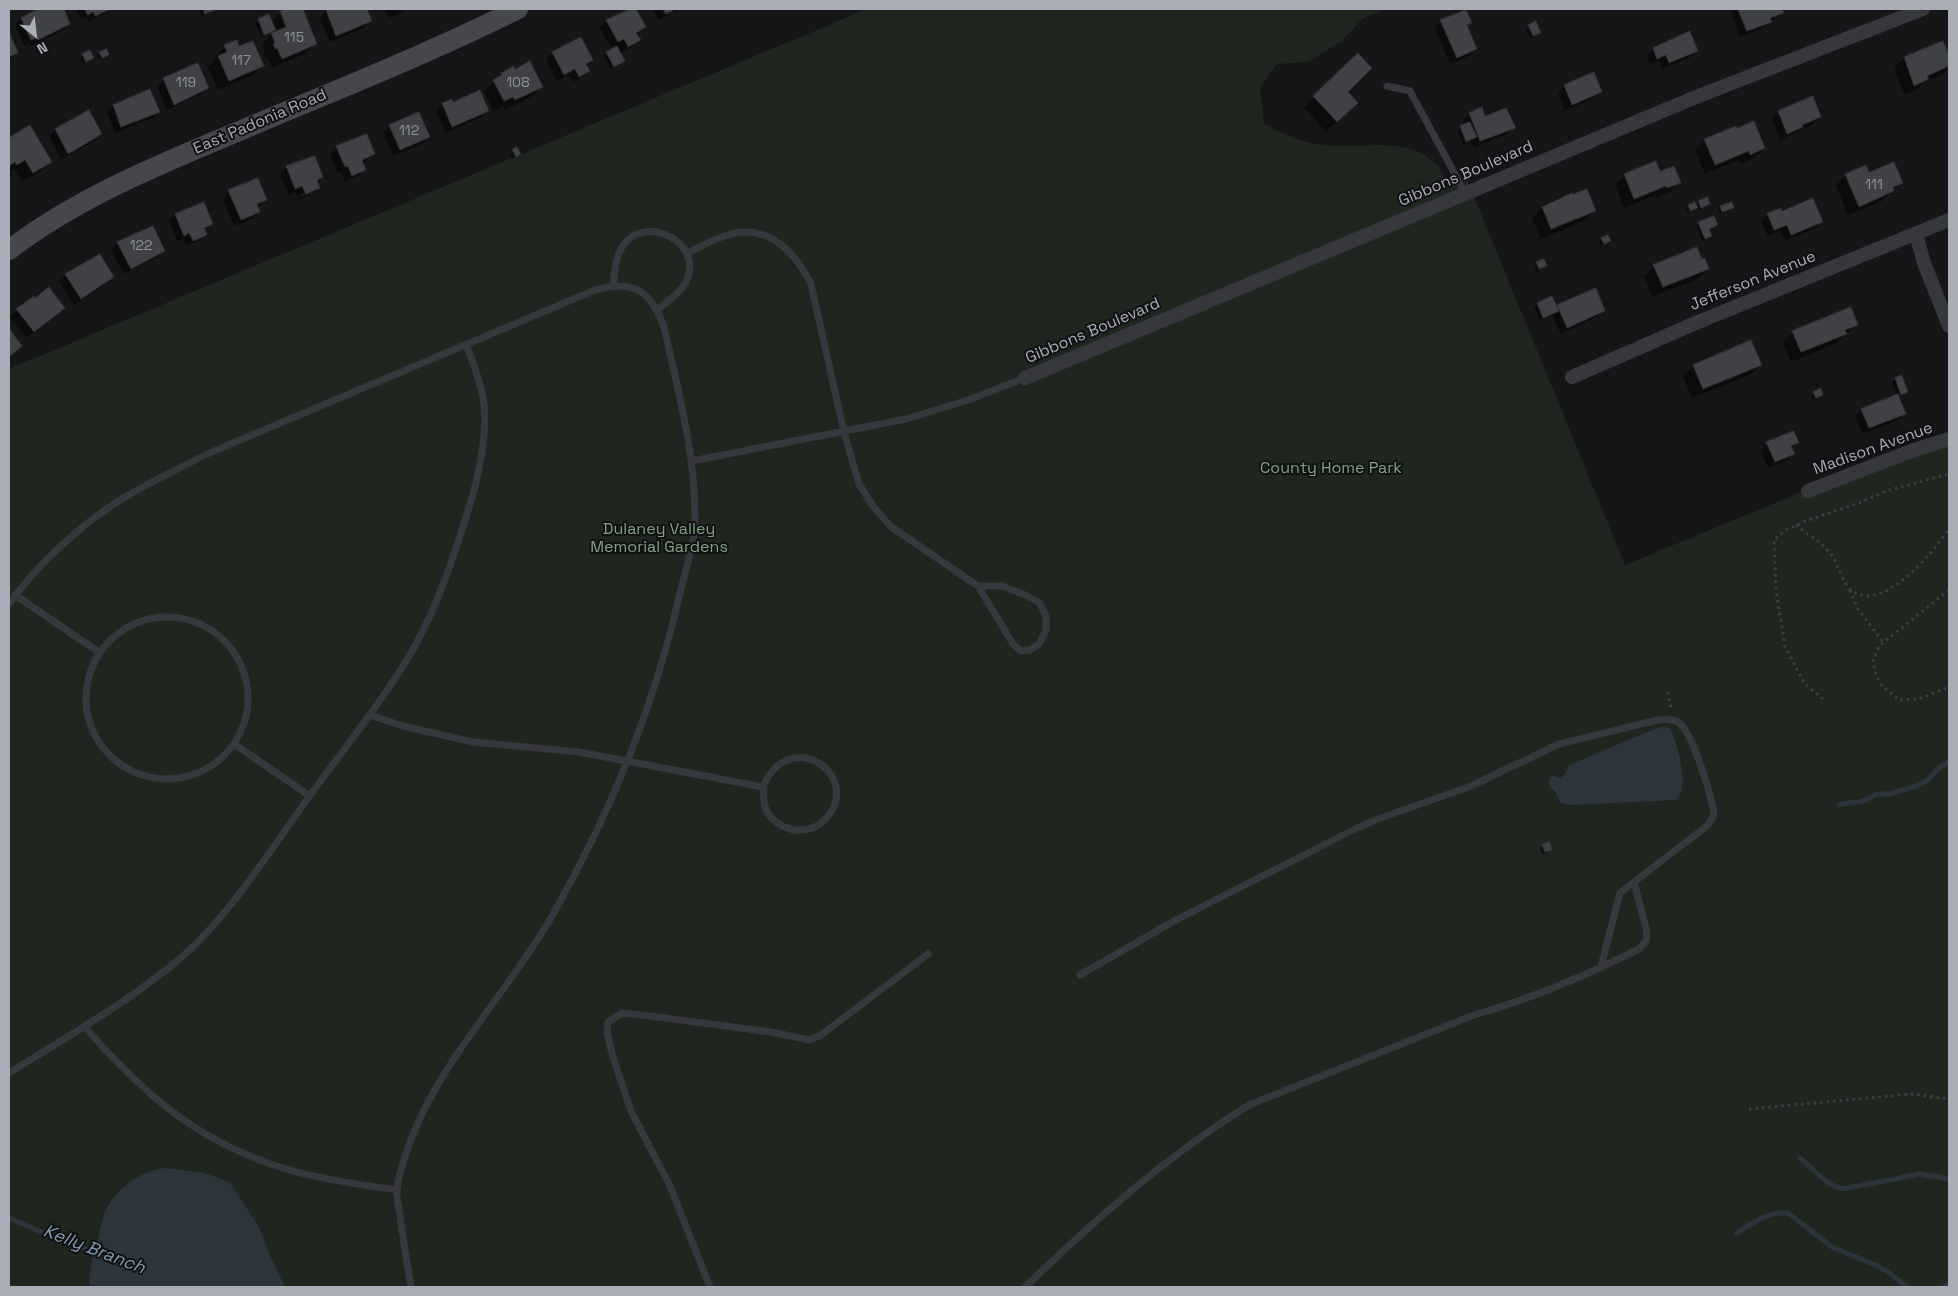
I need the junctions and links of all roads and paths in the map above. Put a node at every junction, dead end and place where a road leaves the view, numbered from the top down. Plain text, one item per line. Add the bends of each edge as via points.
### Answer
1 (518, 9) edge
2 (1923, 9) edge
3 (1387, 86) dead end
4 (1465, 193) junction
5 (1949, 220) edge
6 (1916, 234) junction
7 (9, 250) edge
8 (687, 253) junction
9 (613, 285) junction
10 (658, 309) junction
11 (1949, 326) edge
12 (466, 346) junction
13 (1572, 377) dead end
14 (1025, 378) joint
15 (844, 432) junction
16 (1949, 439) edge
17 (692, 462) junction
18 (1949, 474) edge
19 (1808, 491) dead end
20 (1796, 526) junction
21 (1949, 528) edge
22 (978, 586) junction
23 (1850, 590) junction
24 (1949, 590) edge
25 (15, 595) junction
26 (9, 604) edge
27 (1883, 642) junction
28 (100, 654) junction
29 (1949, 687) edge
30 (1668, 692) dead end
31 (1822, 699) dead end
32 (370, 715) junction
33 (1674, 719) junction
34 (234, 744) junction
35 (627, 760) junction
36 (764, 786) junction
37 (310, 796) junction
38 (1634, 882) junction
39 (928, 954) dead end
40 (1601, 966) junction
41 (1080, 975) dead end
42 (84, 1026) junction
43 (9, 1073) edge
44 (1949, 1099) edge
45 (1750, 1109) dead end
46 (397, 1190) junction
47 (411, 1287) edge
48 (710, 1287) edge
49 (1025, 1287) edge

1 - 7 street, East Padonia Road via 113,186 56,218
2 - 4 street, Gibbons Boulevard
3 - 4 lane via 1410,91
4 - 14 street, Gibbons Boulevard
5 - 6 street, Jefferson Avenue
6 - 11 street
6 - 13 street, Jefferson Avenue
8 - 9 lane via 676,240 665,234 636,234 622,246 616,260
8 - 10 lane via 686,282
8 - 15 lane via 744,232 761,234 796,258 811,284
9 - 10 lane via 634,288 650,297
9 - 12 lane
10 - 17 lane
12 - 25 lane via 207,454 158,478 85,526 53,554
12 - 32 lane via 484,399 484,434 477,482 456,550 432,611 406,662
14 - 15 lane via 906,419
15 - 17 lane
15 - 22 lane via 859,484 872,506 890,526
16 - 19 street, Madison Avenue
17 - 35 lane via 695,520 688,561 652,697
18 - 20 path via 1886,491
20 - 23 path via 1832,555
20 - 31 path via 1774,540 1776,591 1785,646 1804,683
21 - 23 path via 1938,546 1898,585 1862,596
22 - 22 lane via 1002,586 1040,603 1046,616 1046,630 1039,644 1021,651 1013,644
23 - 27 path via 1858,609
24 - 27 path
25 - 26 lane
25 - 28 lane
27 - 29 path via 1873,661 1876,675 1883,687 1899,700 1919,699
28 - 34 lane via 90,673 86,695 88,718 96,738 125,768 161,779 180,778 217,762
28 - 34 lane via 117,635 137,623 158,618 196,622 211,630 226,642 246,679 248,706
30 - 33 path
32 - 35 lane via 472,742
32 - 37 lane
33 - 38 lane via 1688,733 1710,793 1714,816 1700,832
33 - 41 lane via 1559,744 1471,786 1378,819 1174,921
34 - 37 lane
35 - 36 lane
35 - 46 lane via 552,915 528,955 448,1068 426,1106 411,1137
36 - 36 lane via 778,764 787,759 807,758 817,761 831,775 836,798 828,818 816,826 796,831 776,822 768,813
37 - 42 lane via 252,877 185,954
38 - 40 lane via 1620,893
38 - 40 lane via 1647,932 1646,941 1639,949
39 - 48 lane via 810,1040 642,1014 622,1013 608,1022 612,1054 630,1111 670,1186
40 - 49 lane via 1249,1105 1120,1199
42 - 43 lane
42 - 46 lane via 142,1088 210,1137 249,1156 293,1171
44 - 45 path via 1912,1094
46 - 47 lane

